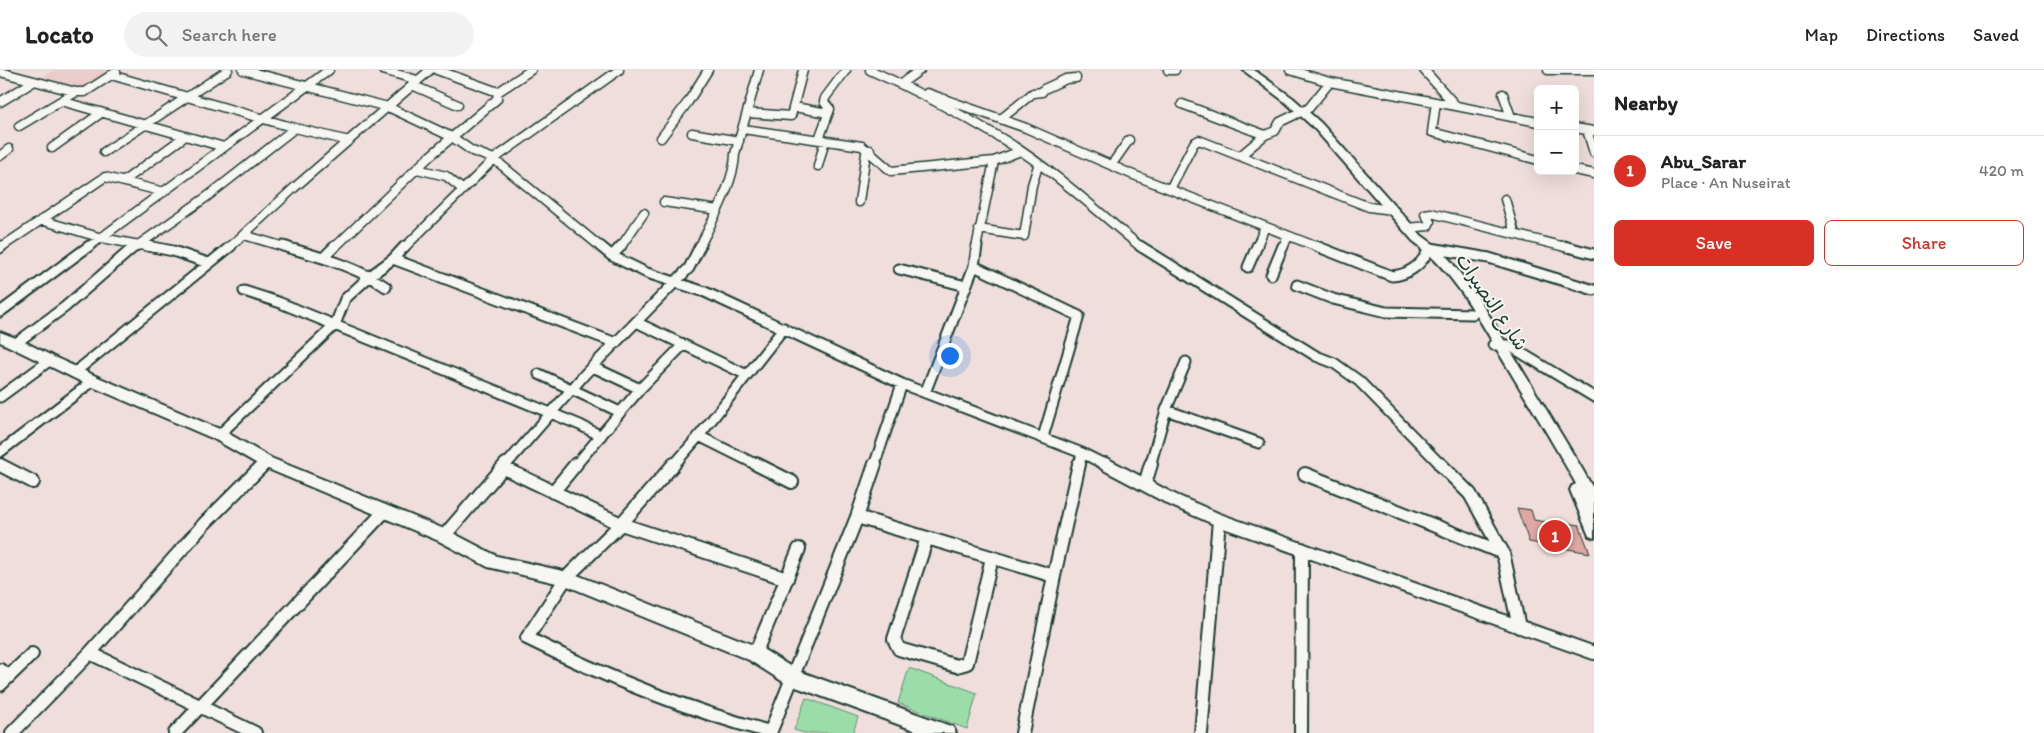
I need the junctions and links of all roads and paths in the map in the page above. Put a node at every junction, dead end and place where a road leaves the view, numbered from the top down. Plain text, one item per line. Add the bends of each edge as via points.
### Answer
1 (30, 70) edge
2 (119, 70) edge
3 (228, 70) edge
4 (243, 70) edge
5 (328, 70) edge
6 (383, 70) edge
7 (430, 70) edge
8 (437, 70) edge
9 (531, 70) edge
10 (619, 70) edge
11 (708, 70) edge
12 (750, 70) edge
13 (759, 70) edge
14 (803, 70) edge
15 (846, 70) edge
16 (870, 70) edge
17 (920, 70) edge
18 (1168, 70) edge
19 (1175, 70) edge
20 (1240, 70) edge
21 (1248, 70) edge
22 (1290, 70) edge
23 (1424, 70) edge
24 (1548, 70) edge
25 (1594, 70) edge
26 (0, 72) edge
27 (112, 75) junction
28 (19, 77) junction
29 (1076, 78) dead end
30 (900, 80) junction
31 (33, 82) junction
32 (1330, 82) junction
33 (414, 83) junction
34 (306, 87) junction
35 (915, 90) junction
36 (76, 92) junction
37 (498, 92) junction
38 (1504, 94) dead end
39 (188, 96) junction
40 (1289, 100) junction
41 (61, 101) junction
42 (0, 102) edge
43 (1436, 102) junction
44 (1182, 104) dead end
45 (458, 105) dead end
46 (1456, 106) junction
47 (388, 107) junction
48 (794, 107) junction
49 (1303, 111) junction
50 (101, 113) junction
51 (747, 113) junction
52 (828, 113) junction
53 (1511, 117) junction
54 (263, 118) junction
55 (1001, 119) junction
56 (1534, 121) edge
57 (19, 126) dead end
58 (146, 126) junction
59 (295, 128) junction
60 (743, 129) junction
61 (1591, 131) edge
62 (692, 133) dead end
63 (1265, 135) junction
64 (452, 136) junction
65 (184, 137) junction
66 (661, 138) dead end
67 (350, 140) junction
68 (822, 140) junction
69 (1129, 140) dead end
70 (739, 141) junction
71 (224, 147) junction
72 (52, 148) dead end
73 (9, 149) dead end
74 (870, 150) junction
75 (104, 152) dead end
76 (1018, 152) junction
77 (1594, 153) edge
78 (0, 156) edge
79 (1240, 156) junction
80 (494, 159) junction
81 (1534, 159) edge
82 (994, 161) junction
83 (1112, 164) junction
84 (818, 166) dead end
85 (1038, 166) junction
86 (417, 169) junction
87 (1579, 171) edge
88 (1594, 174) edge
89 (124, 181) junction
90 (1170, 188) junction
91 (462, 189) junction
92 (164, 192) junction
93 (1505, 199) dead end
94 (664, 202) dead end
95 (859, 202) dead end
96 (718, 210) junction
97 (1392, 210) junction
98 (644, 213) dead end
99 (41, 220) junction
100 (1265, 227) junction
101 (979, 229) junction
102 (1515, 234) junction
103 (244, 235) junction
104 (1288, 236) junction
105 (102, 238) junction
106 (1421, 243) junction
107 (137, 245) junction
108 (0, 248) edge
109 (1594, 254) edge
110 (612, 256) junction
111 (324, 258) junction
112 (393, 259) junction
113 (208, 262) junction
114 (974, 266) junction
115 (1248, 267) dead end
116 (899, 269) dead end
117 (1271, 275) dead end
118 (370, 276) junction
119 (673, 282) junction
120 (1297, 285) dead end
121 (966, 286) junction
122 (386, 287) dead end
123 (1594, 290) edge
124 (244, 291) dead end
125 (0, 312) edge
126 (1473, 314) junction
127 (636, 322) junction
128 (335, 325) junction
129 (784, 328) junction
130 (0, 337) edge
131 (16, 343) junction
132 (616, 343) junction
133 (683, 344) junction
134 (1497, 345) junction
135 (49, 361) junction
136 (1186, 362) dead end
137 (593, 367) junction
138 (74, 373) junction
139 (540, 374) dead end
140 (747, 375) junction
141 (93, 381) junction
142 (902, 384) junction
143 (572, 389) junction
144 (640, 389) junction
145 (925, 393) junction
146 (0, 397) edge
147 (1594, 397) edge
148 (1166, 410) junction
149 (620, 412) junction
150 (551, 413) junction
151 (219, 435) junction
152 (601, 436) junction
153 (699, 436) junction
154 (1043, 437) junction
155 (1260, 443) dead end
156 (0, 452) edge
157 (1082, 453) junction
158 (266, 462) junction
159 (0, 465) edge
160 (504, 468) junction
161 (1305, 474) dead end
162 (33, 482) dead end
163 (792, 482) dead end
164 (1145, 484) junction
165 (553, 492) junction
166 (1594, 504) edge
167 (384, 512) junction
168 (857, 516) junction
169 (1219, 520) junction
170 (621, 524) junction
171 (1594, 531) edge
172 (444, 536) junction
173 (927, 538) junction
174 (799, 549) dead end
175 (1302, 549) junction
176 (1503, 553) junction
177 (992, 558) junction
178 (1054, 576) junction
179 (566, 578) junction
180 (787, 579) junction
181 (1519, 627) junction
182 (90, 653) junction
183 (1594, 653) edge
184 (32, 654) dead end
185 (755, 654) junction
186 (5, 673) edge
187 (791, 677) junction
188 (0, 685) edge
189 (199, 706) junction
190 (928, 730) edge
191 (12, 733) edge
192 (175, 733) edge
193 (256, 733) edge
194 (770, 733) edge
195 (947, 733) edge
196 (1022, 733) edge
197 (1201, 733) edge
198 (1301, 733) edge

1 - 28 street
2 - 27 street
3 - 39 street
4 - 34 street
5 - 34 street
6 - 33 street
7 - 33 street
8 - 37 street
9 - 37 street
10 - 80 street
11 - 66 street
12 - 13 street
13 - 51 street
14 - 48 street
15 - 52 street via 825,98 824,102 830,109
16 - 30 street
17 - 30 street
18 - 19 street
20 - 40 main road, شارع النصيرات
21 - 40 main road, شارع النصيرات
22 - 32 street
23 - 46 street
24 - 25 street
26 - 28 street
27 - 36 street via 85,92
27 - 39 street
28 - 31 street
29 - 55 street via 1033,93
30 - 35 street
31 - 36 street
31 - 42 street
32 - 43 street
32 - 49 street
33 - 45 street
33 - 47 street
34 - 47 street
34 - 54 street
35 - 55 street
35 - 76 street
36 - 41 street
37 - 64 street via 498,99
38 - 53 street
39 - 54 street
39 - 58 street
40 - 49 main road, شارع النصيرات
41 - 50 street
41 - 57 street
43 - 46 street
43 - 81 street via 1432,132
44 - 63 street
46 - 53 street
47 - 64 street
47 - 67 street
48 - 51 street via 788,117
48 - 52 street
49 - 63 street via 1280,122 1275,131
49 - 97 main road, شارع النصيرات
50 - 58 street
50 - 72 street
51 - 60 street
52 - 68 street
53 - 56 street
54 - 59 street
54 - 71 street
55 - 83 street
58 - 65 street
58 - 75 street
59 - 67 street
59 - 107 street via 208,196
60 - 68 street
60 - 70 street
61 - 77 street
62 - 70 street
63 - 79 street
64 - 80 street via 472,151
64 - 86 street
65 - 71 street
65 - 89 street
67 - 103 street
68 - 74 street via 855,144
68 - 84 street
69 - 83 street
70 - 96 street via 735,163
71 - 92 street
73 - 78 street
74 - 82 street via 891,171
74 - 95 street via 866,153
76 - 82 street
76 - 85 street
79 - 90 street via 1199,140 1194,143
79 - 97 street via 1369,207
80 - 91 street
80 - 110 street
82 - 101 street
83 - 90 street
85 - 101 street via 1024,236
85 - 176 street via 1146,251 1359,381 1470,494
86 - 91 street via 446,176
86 - 111 street
87 - 88 street
89 - 92 street
89 - 99 street via 105,177
90 - 100 street
91 - 112 street
92 - 105 street
93 - 102 street
94 - 96 street
96 - 119 street via 689,268
97 - 106 main road, شارع النصيرات
98 - 110 street
99 - 105 street
99 - 108 street
100 - 104 street
100 - 115 street
101 - 114 street
102 - 106 street via 1430,212 1425,214 1430,222
102 - 109 street
103 - 111 street
103 - 113 street
104 - 106 street via 1392,276 1402,275 1425,259
104 - 117 street
105 - 107 street
105 - 125 street
106 - 123 street via 1533,270
106 - 126 main road
106 - 134 main road, شارع النصيرات via 1466,290
107 - 113 street via 173,251
107 - 131 street via 65,307
110 - 119 street
111 - 118 street
112 - 118 street
112 - 132 street
113 - 138 street
114 - 121 street
114 - 154 street via 1079,316
116 - 121 street
118 - 122 street
118 - 128 street via 345,299
119 - 127 street
119 - 129 street via 705,292
120 - 126 street via 1333,299 1386,312
121 - 145 street
124 - 128 street
126 - 134 main road
127 - 132 street
127 - 133 street
128 - 150 street
128 - 151 street
129 - 140 street
129 - 142 street
130 - 131 main road
131 - 135 main road
132 - 137 street
133 - 140 street
133 - 144 street
134 - 147 street via 1508,345
134 - 166 main road, شارع النصيرات
134 - 171 main road via 1566,470
135 - 138 main road
135 - 146 street
136 - 148 street
137 - 143 street
137 - 144 street
138 - 141 main road
139 - 143 street
140 - 153 street
141 - 151 main road
141 - 156 street
142 - 145 street
142 - 168 street
143 - 149 street
143 - 150 street
144 - 149 street
145 - 154 street
148 - 155 street
148 - 164 street
149 - 152 street
150 - 152 street
150 - 160 street
151 - 158 main road
152 - 165 street
153 - 163 street
153 - 170 street
154 - 157 street
157 - 164 street
157 - 178 street
158 - 167 main road
158 - 182 street via 191,538
159 - 162 street
160 - 165 street
160 - 172 street
161 - 176 street
164 - 169 street
165 - 170 street
167 - 172 main road
167 - 189 street
168 - 173 street
168 - 187 street
169 - 175 street
169 - 197 street
170 - 179 street
170 - 180 street
172 - 179 main road via 494,562
173 - 177 street
173 - 177 street via 894,638 899,649 947,664 967,663
174 - 180 street
175 - 181 street
175 - 198 street
176 - 181 street
177 - 178 street
178 - 196 street
179 - 185 main road
179 - 194 street via 527,638 577,664 634,687
180 - 185 street
181 - 183 street
182 - 189 street
182 - 191 street
184 - 186 street
185 - 187 main road
186 - 188 street
187 - 190 main road
187 - 194 street
189 - 192 street
189 - 193 street
190 - 195 main road

